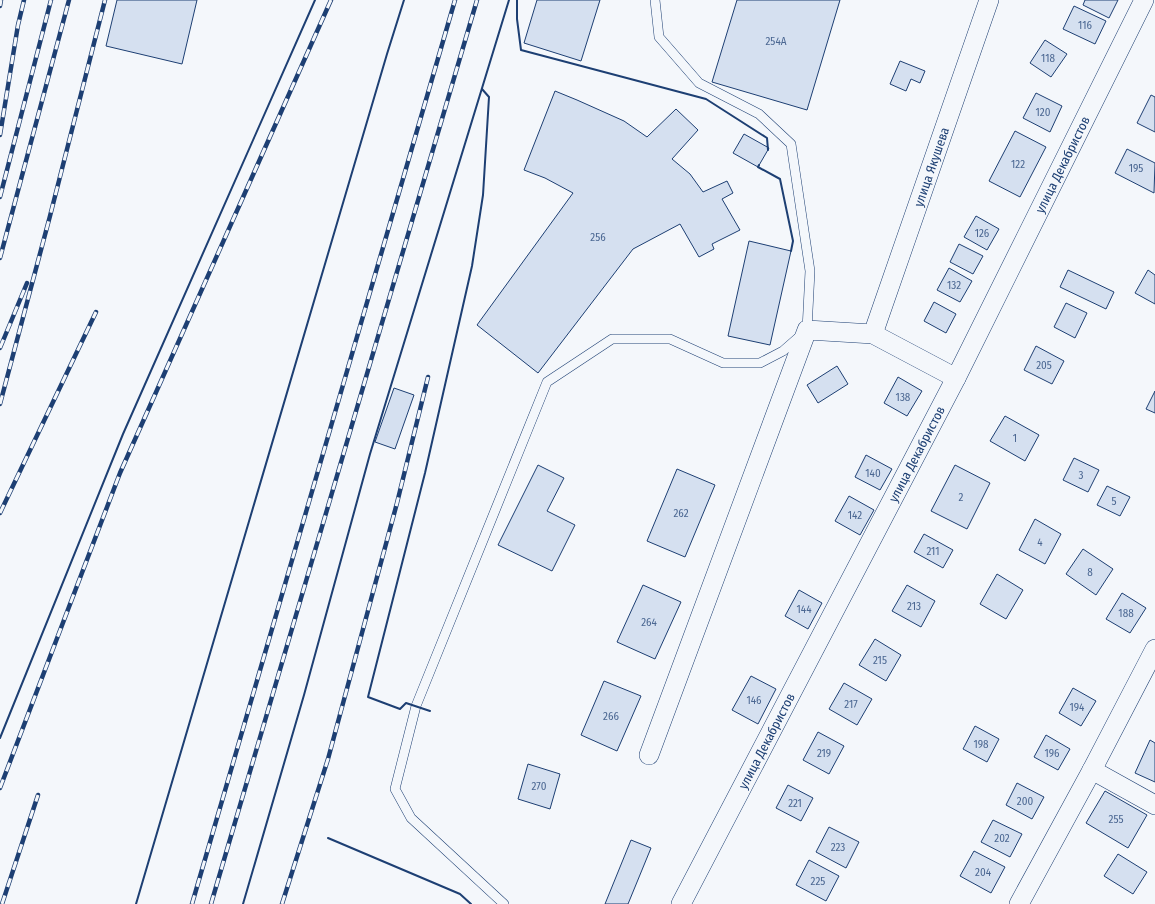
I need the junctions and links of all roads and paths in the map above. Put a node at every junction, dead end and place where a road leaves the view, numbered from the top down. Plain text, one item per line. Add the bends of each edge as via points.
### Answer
1 (655, 0) edge
2 (989, 0) edge
3 (1144, 0) edge
4 (807, 330) junction
5 (873, 334) junction
6 (956, 378) junction
7 (1155, 649) edge
8 (649, 755) dead end
9 (1092, 770) junction
10 (1155, 805) edge
11 (504, 904) edge
12 (681, 904) edge
13 (1019, 904) edge

1 - 4 lane via 659,37 699,82 759,114 790,144 810,271
2 - 5 street, улица Якушева
3 - 6 street, улица Декабристов
4 - 5 street
4 - 8 street
4 - 11 lane via 783,351 760,364 723,363 670,339 612,339 547,382 416,706 394,788 411,818
5 - 6 street
6 - 12 street, улица Декабристов
7 - 9 street
9 - 10 street
9 - 13 street

